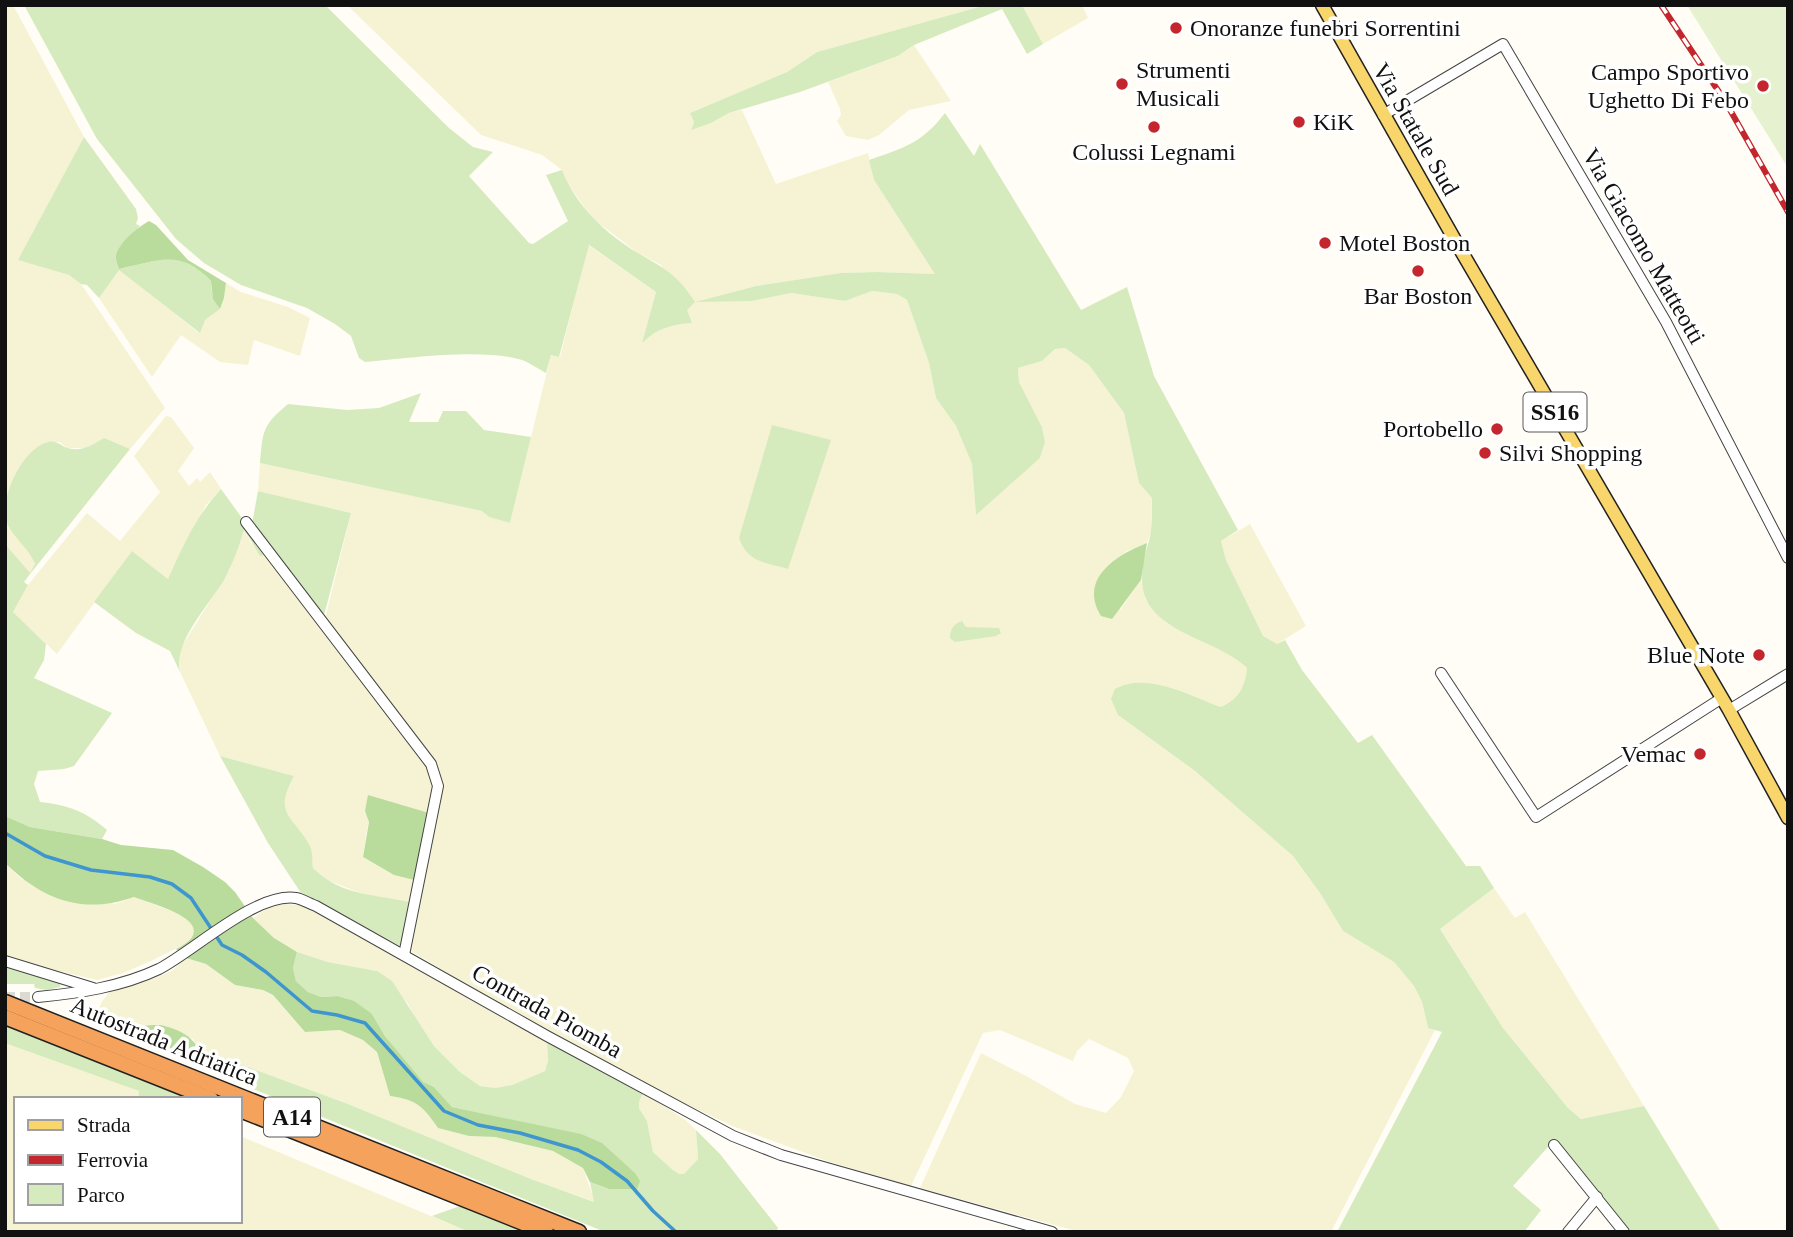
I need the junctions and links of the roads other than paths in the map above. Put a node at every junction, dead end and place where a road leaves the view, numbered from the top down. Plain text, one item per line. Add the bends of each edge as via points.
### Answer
1 (1322, 5) edge
2 (1383, 115) junction
3 (246, 522) dead end
4 (1788, 558) edge
5 (1441, 673) dead end
6 (1788, 674) edge
7 (1722, 698) junction
8 (1729, 710) junction
9 (1788, 818) edge
10 (404, 955) junction
11 (5, 961) edge
12 (96, 989) junction
13 (38, 997) tunnel mouth
14 (5, 1002) edge
15 (5, 1017) edge
16 (206, 1097) edge
17 (242, 1111) edge
18 (1555, 1145) dead end
19 (1597, 1197) junction
20 (546, 1232) edge
21 (579, 1232) edge
22 (1052, 1232) edge
23 (1568, 1232) edge
24 (1624, 1232) edge

1 - 2 main road, Via Statale Sud / SS16
2 - 4 street, Via Giacomo Matteotti via 1503,44 1666,322
2 - 7 main road, Via Statale Sud / SS16
3 - 10 street via 432,764 438,786
5 - 7 street via 1536,817
6 - 8 street
7 - 8 main road, Via Statale Sud / SS16
8 - 9 main road, Via Statale Sud / SS16
10 - 12 street, Contrada Piomba via 296,898 265,902 160,968
10 - 22 street, Contrada Piomba via 733,1136 781,1155
11 - 12 street
12 - 13 street, Contrada Piomba
14 - 21 highway, Autostrada Adriatica / A14
15 - 16 highway, Autostrada Adriatica
17 - 20 highway, Autostrada Adriatica / A14
18 - 19 street
19 - 23 street
19 - 24 street

